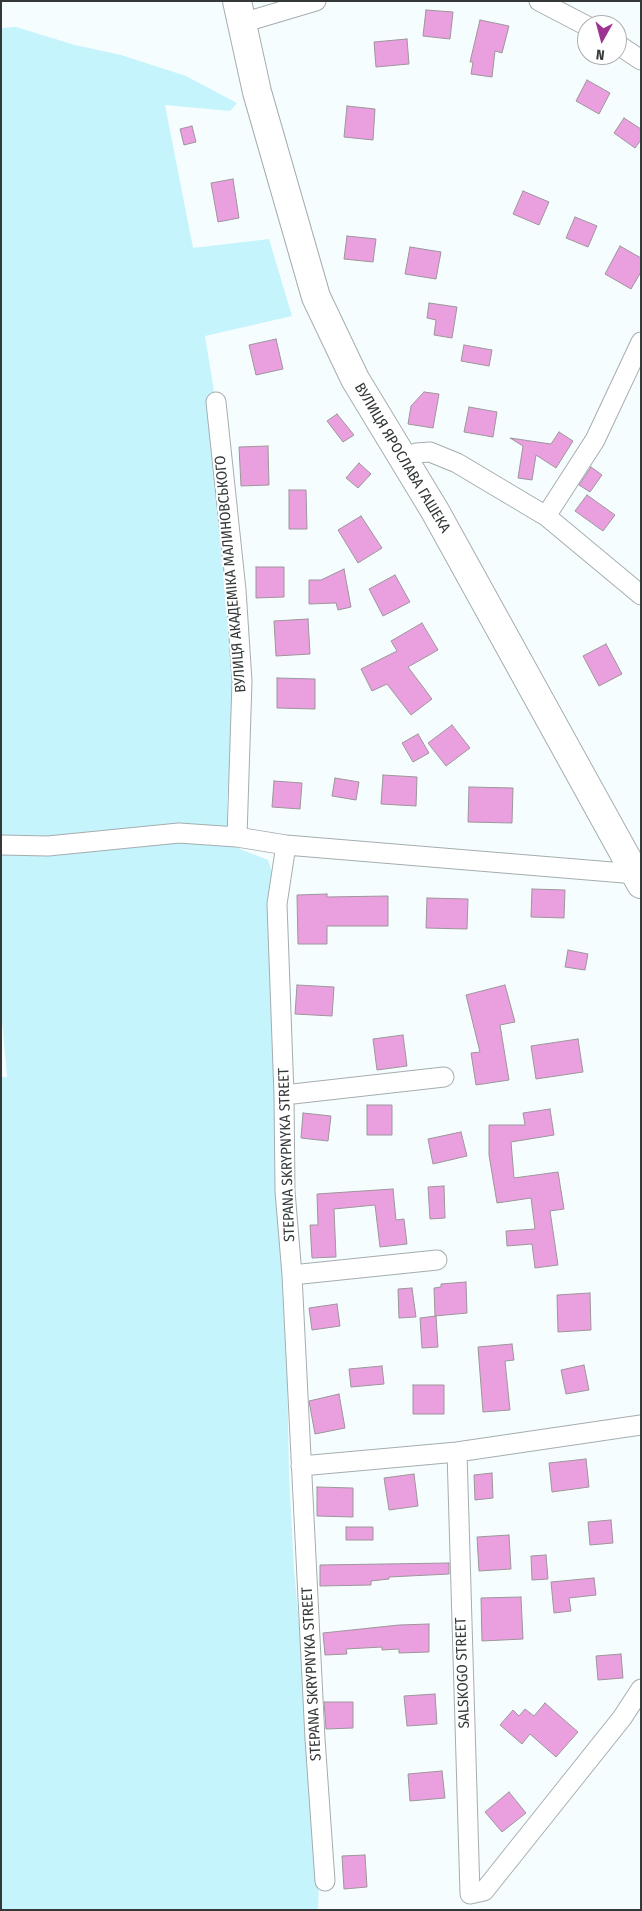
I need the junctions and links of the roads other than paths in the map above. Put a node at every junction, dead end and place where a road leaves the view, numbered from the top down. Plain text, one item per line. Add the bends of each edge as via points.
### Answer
1 (316, 1) edge
2 (539, 1) edge
3 (240, 12) edge
4 (577, 20) edge
5 (627, 51) edge
6 (641, 60) edge
7 (641, 342) edge
8 (216, 402) dead end
9 (404, 460) junction
10 (546, 516) junction
11 (641, 595) edge
12 (237, 837) junction
13 (1, 845) edge
14 (286, 845) junction
15 (638, 879) edge
16 (444, 1077) dead end
17 (284, 1095) junction
18 (438, 1260) dead end
19 (292, 1276) junction
20 (641, 1425) edge
21 (456, 1452) junction
22 (301, 1466) junction
23 (641, 1689) edge
24 (325, 1881) dead end

1 - 3 street
2 - 4 street
3 - 9 main road, ВУЛИЦЯ ЯРОСЛАВА ГАШЕКА via 257,92 316,297 355,379
5 - 6 street
7 - 10 street via 595,440
8 - 12 street, ВУЛИЦЯ АКАДЕМІКА МАЛИНОВСЬКОГО via 236,590 242,682
9 - 10 street via 416,453 430,452 457,463
9 - 15 main road, ВУЛИЦЯ ЯРОСЛАВА ГАШЕКА
10 - 11 street
12 - 13 street via 179,833 48,846
12 - 14 street
14 - 15 street
14 - 17 street, STEPANA SKRYPNYKA STREET via 277,904
16 - 17 street
17 - 19 street, STEPANA SKRYPNYKA STREET via 285,1190
18 - 19 street
19 - 22 street, STEPANA SKRYPNYKA STREET
20 - 21 street
21 - 22 street
21 - 23 street, SALSKOGO STREET via 470,1894 484,1891 622,1718
22 - 24 street, STEPANA SKRYPNYKA STREET

